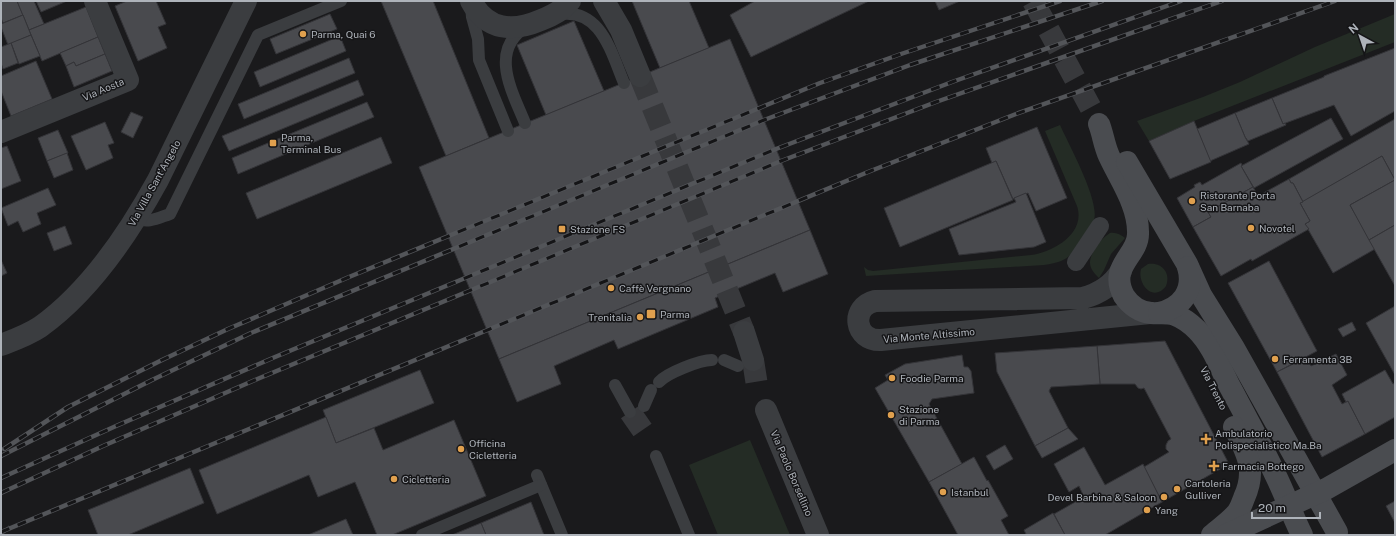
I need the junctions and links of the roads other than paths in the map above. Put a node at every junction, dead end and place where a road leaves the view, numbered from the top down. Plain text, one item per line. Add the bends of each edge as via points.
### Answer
1 (96, 1) edge
2 (246, 1) edge
3 (341, 1) edge
4 (471, 1) edge
5 (570, 1) edge
6 (604, 1) edge
7 (541, 21) junction
8 (632, 79) joint
9 (525, 123) dead end
10 (508, 131) dead end
11 (1, 132) edge
12 (136, 218) junction
13 (1100, 226) dead end
14 (1184, 260) junction
15 (1076, 262) dead end
16 (1124, 264) junction
17 (1155, 313) junction
18 (744, 332) tunnel mouth
19 (1, 345) edge
20 (746, 363) joint
21 (615, 385) dead end
22 (644, 406) dead end
23 (766, 410) tunnel mouth
24 (630, 412) tunnel mouth
25 (1395, 450) edge
26 (656, 456) dead end
27 (1316, 493) junction
28 (1289, 506) junction
29 (1294, 532) edge
30 (1337, 532) dead end
31 (422, 535) edge
32 (562, 535) edge
33 (688, 535) edge
34 (818, 535) edge
35 (1212, 535) edge
36 (1226, 535) edge

1 - 11 street, Via Aosta via 128,80
2 - 12 street, Via Villa Sant'Angelo via 158,180
3 - 12 lane via 258,35 170,214 150,221
4 - 7 street via 483,18 500,26 520,27
4 - 10 lane via 479,60
5 - 7 street via 560,11
6 - 8 street via 621,30
7 - 8 lane via 568,14 586,19 595,25
7 - 9 lane via 524,29 511,43 506,62 508,80
12 - 19 street, Via Villa Sant'Angelo via 98,271 57,313 30,332
13 - 15 street
14 - 16 main road via 1168,246 1151,244 1135,250
14 - 16 main road via 1122,153 1096,118 1103,133 1108,155 1127,192 1139,233 1136,244
14 - 17 main road via 1190,280 1185,296 1174,308
14 - 27 main road via 1201,295 1230,340
16 - 17 main road, Via Trento via 1121,288 1124,296 1142,311
16 - 17 street, Via Monte Altissimo via 1117,277 1107,287 1083,298 875,301 866,304 861,310 859,325 868,338 881,340
17 - 28 main road, Via Trento via 1176,315 1188,322 1202,337 1276,475
17 - 35 main road, Via Trento via 1173,318 1184,332 1248,457 1250,480 1237,513
18 - 20 street
20 - 22 lane via 715,357 698,362 655,382
21 - 24 lane
23 - 34 street, Via Paolo Borsellino
25 - 27 main road
26 - 33 lane
27 - 28 main road
27 - 29 main road
27 - 30 main road
28 - 29 main road, Via Trento
28 - 36 main road
31 - 32 lane via 539,480

